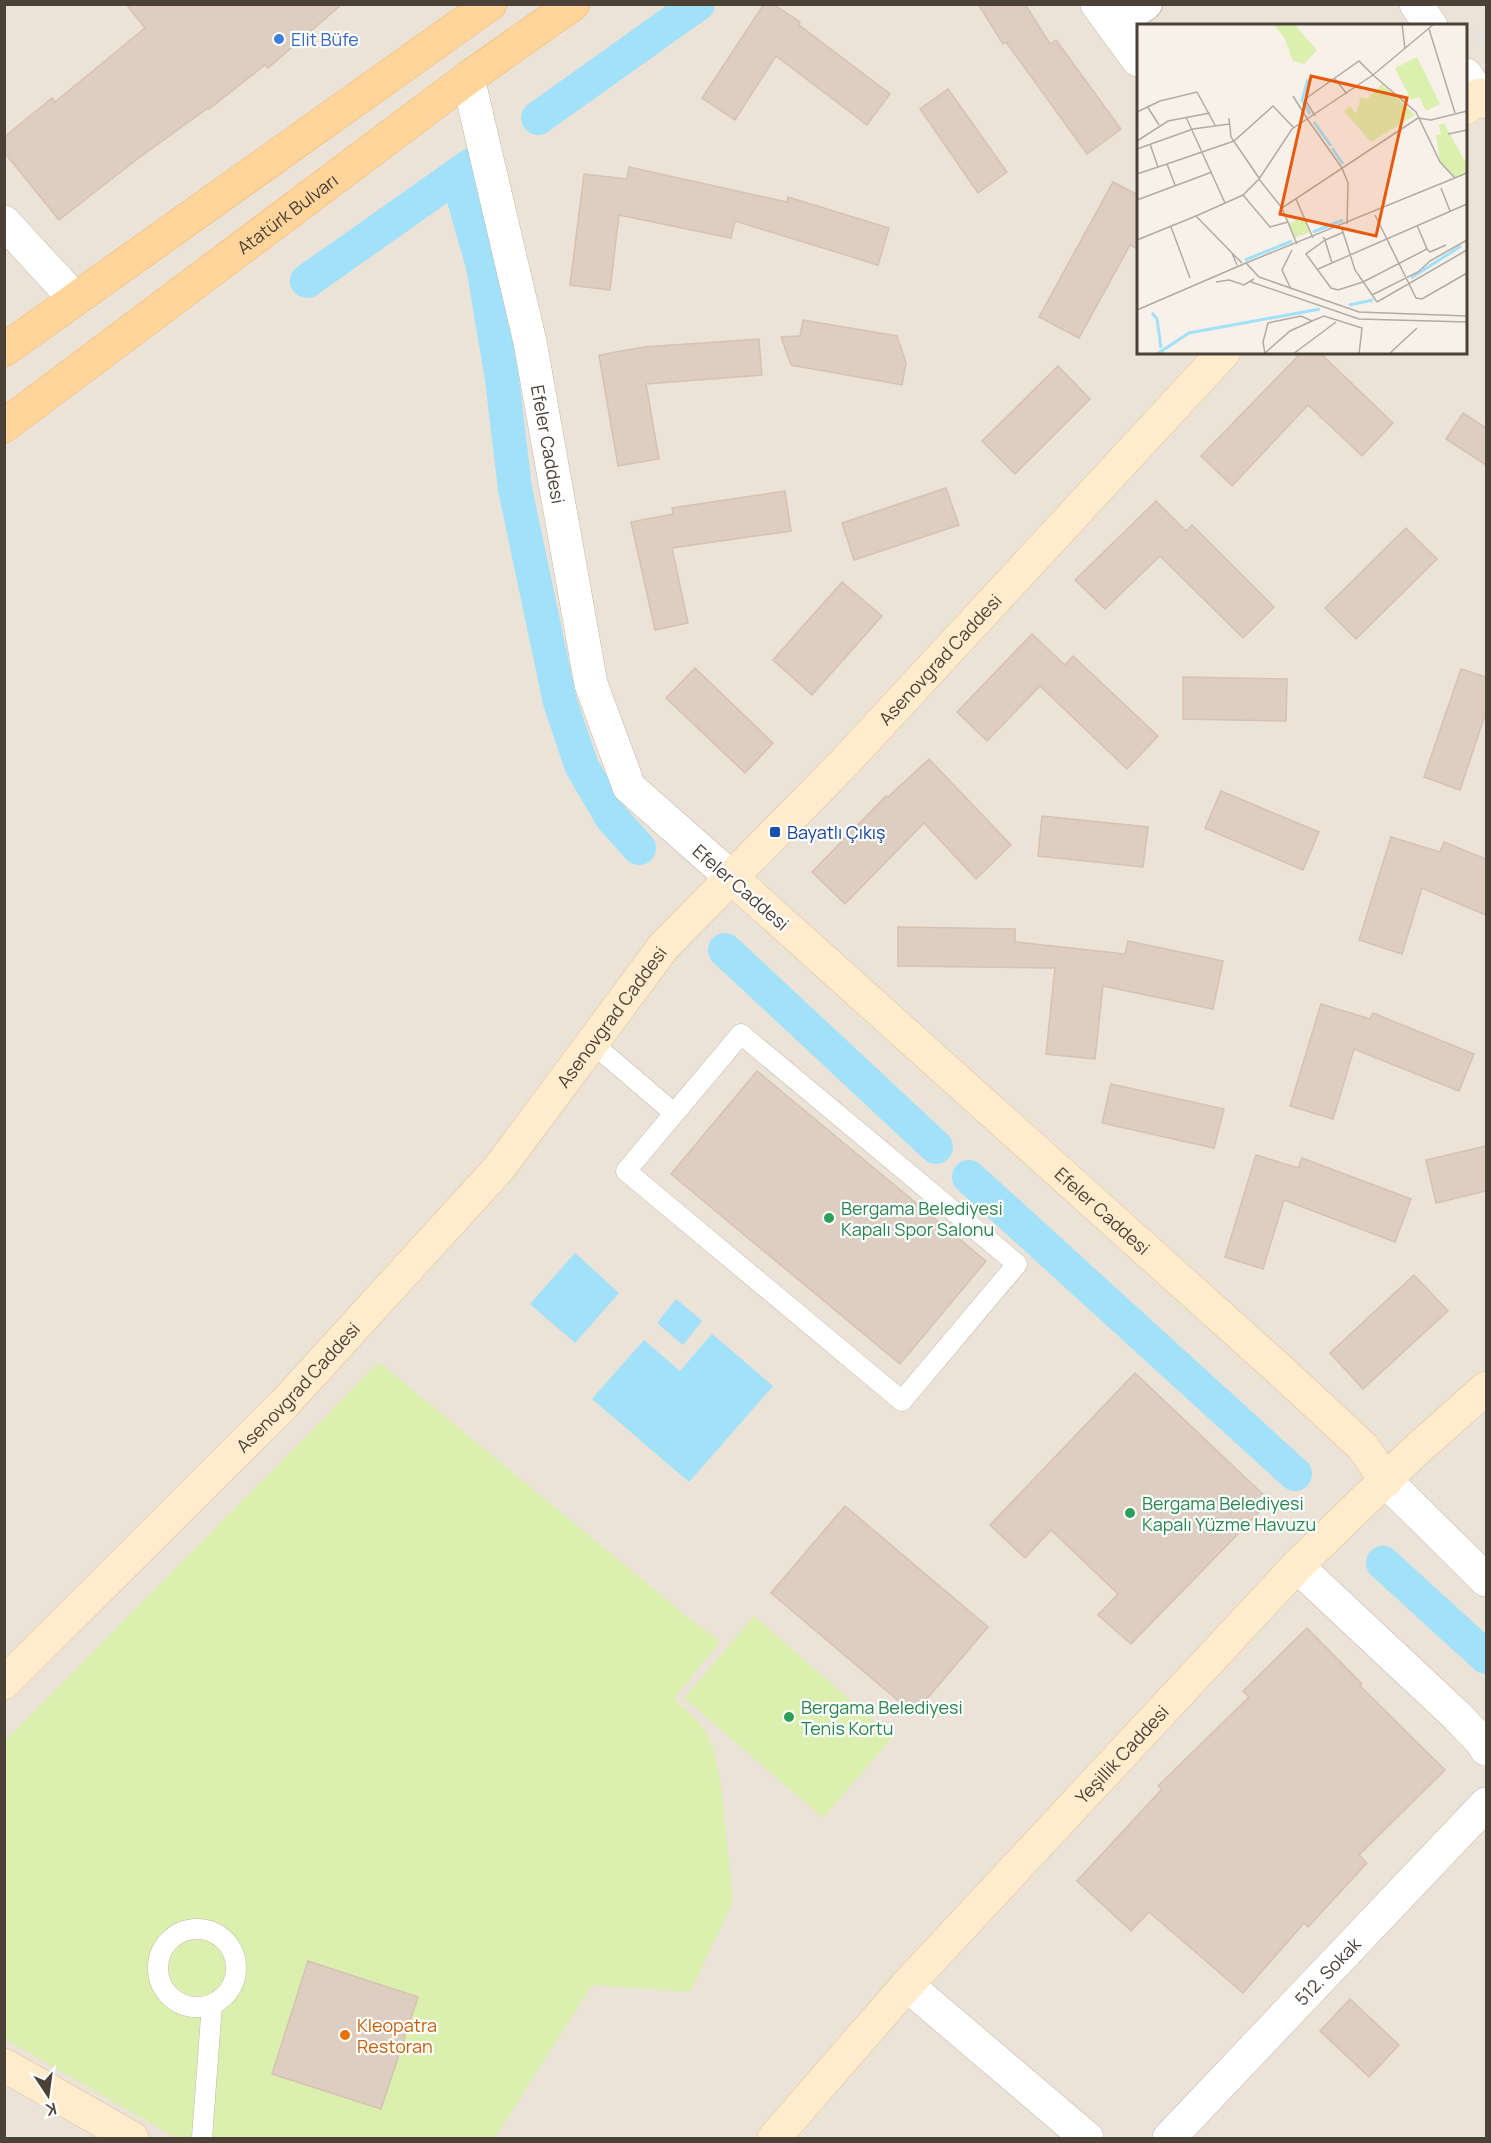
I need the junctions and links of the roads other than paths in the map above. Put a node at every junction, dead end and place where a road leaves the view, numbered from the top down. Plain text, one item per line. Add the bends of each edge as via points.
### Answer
1 (490, 4) edge
2 (573, 4) edge
3 (1147, 4) edge
4 (1416, 4) edge
5 (1106, 16) edge
6 (1430, 24) edge
7 (1137, 59) edge
8 (468, 78) junction
9 (4, 222) edge
10 (75, 299) junction
11 (4, 351) edge
12 (1222, 354) edge
13 (4, 426) edge
14 (732, 878) junction
15 (592, 1043) junction
16 (674, 1113) junction
17 (1486, 1388) edge
18 (1386, 1481) junction
19 (1297, 1566) junction
20 (1486, 1580) edge
21 (4, 1683) edge
22 (1486, 1749) edge
23 (1486, 1804) edge
24 (907, 1985) junction
25 (212, 2004) dead end
26 (4, 2065) edge
27 (132, 2139) edge
28 (202, 2139) edge
29 (774, 2139) edge
30 (1087, 2139) edge
31 (1169, 2139) edge

1 - 10 main road
2 - 8 main road, Atatürk Bulvarı
3 - 5 street
4 - 6 street
5 - 7 street
8 - 13 main road, Atatürk Bulvarı
8 - 14 street, Efeler Caddesi via 530,342 591,684 629,788
9 - 10 street
10 - 11 main road
12 - 14 main road, Asenovgrad Caddesi via 843,764
14 - 15 main road, Asenovgrad Caddesi via 664,946
14 - 18 main road, Efeler Caddesi via 1281,1371 1363,1447
15 - 16 lane
15 - 21 main road, Asenovgrad Caddesi via 500,1167 284,1404
16 - 16 lane via 626,1171 902,1401 1017,1264 741,1034
17 - 18 main road, Yeşillik Caddesi
18 - 19 main road, Yeşillik Caddesi
18 - 20 street
19 - 22 street via 1457,1716
19 - 24 main road, Yeşillik Caddesi
23 - 31 street, 512. Sokak
24 - 29 main road, Yeşillik Caddesi
24 - 30 street
25 - 28 lane
26 - 27 main road

